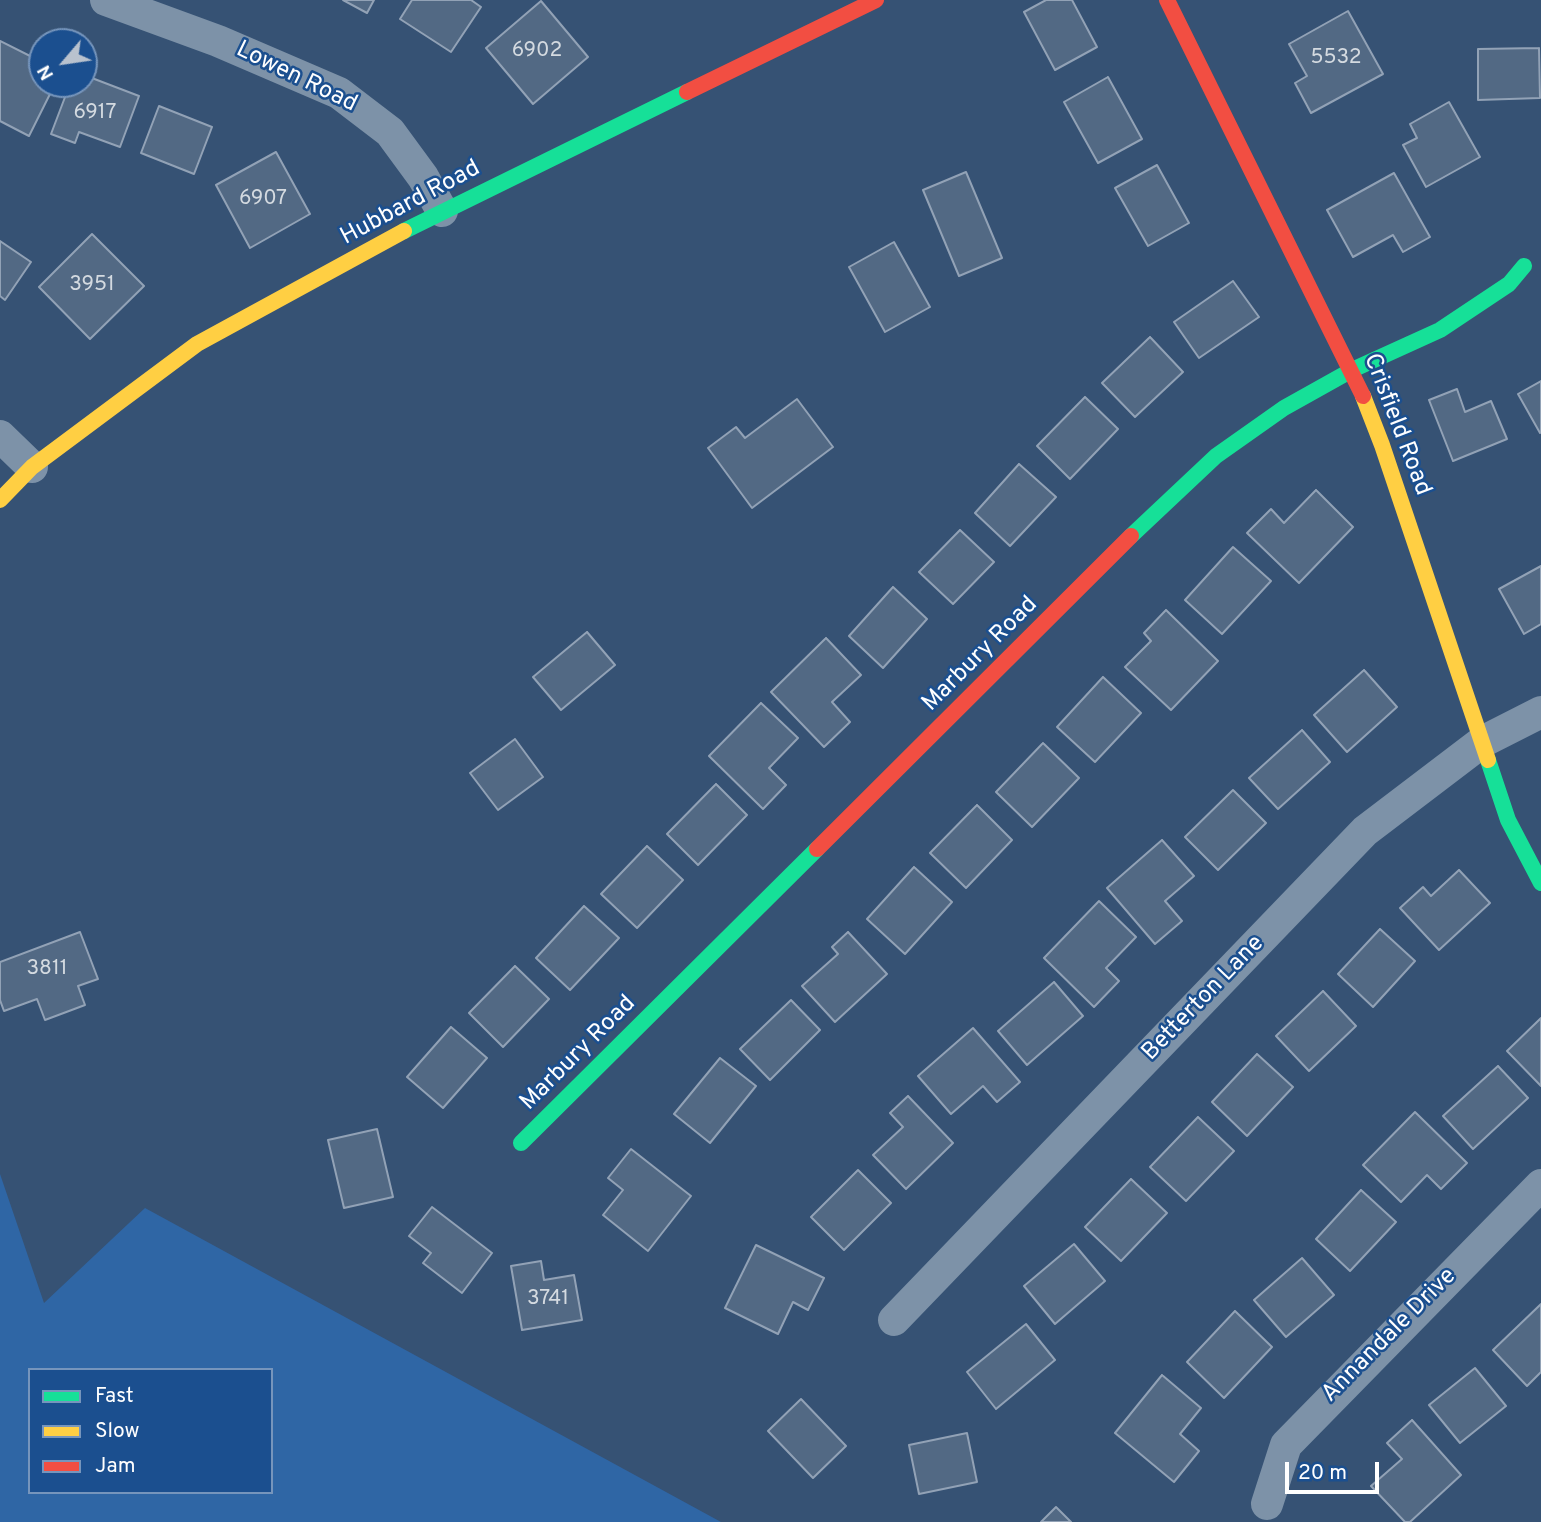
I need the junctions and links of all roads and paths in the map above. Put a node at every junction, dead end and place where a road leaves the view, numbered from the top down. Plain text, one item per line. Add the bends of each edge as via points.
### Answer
1 (106, 0) edge
2 (876, 0) edge
3 (1167, 0) edge
4 (442, 211) junction
5 (1524, 266) dead end
6 (1352, 370) junction
7 (0, 436) edge
8 (32, 467) junction
9 (0, 500) edge
10 (1541, 712) edge
11 (1482, 742) junction
12 (1541, 883) edge
13 (521, 1143) dead end
14 (1541, 1185) edge
15 (894, 1320) dead end
16 (1266, 1504) dead end

1 - 4 street, Lowen Road via 339,93 390,132
2 - 4 street, Hubbard Road
3 - 6 street, Crisfield Road
4 - 8 street, Hubbard Road via 197,344
5 - 6 street, Marbury Road via 1493,296 1440,330
6 - 11 street, Crisfield Road via 1382,445
6 - 13 street, Marbury Road via 1250,429 1174,493
7 - 8 street
8 - 9 street, Hubbard Road
10 - 11 street, Betterton Lane
11 - 12 street, Crisfield Road via 1508,820
11 - 15 street, Betterton Lane via 1366,831
14 - 16 street, Annandale Drive via 1286,1444

